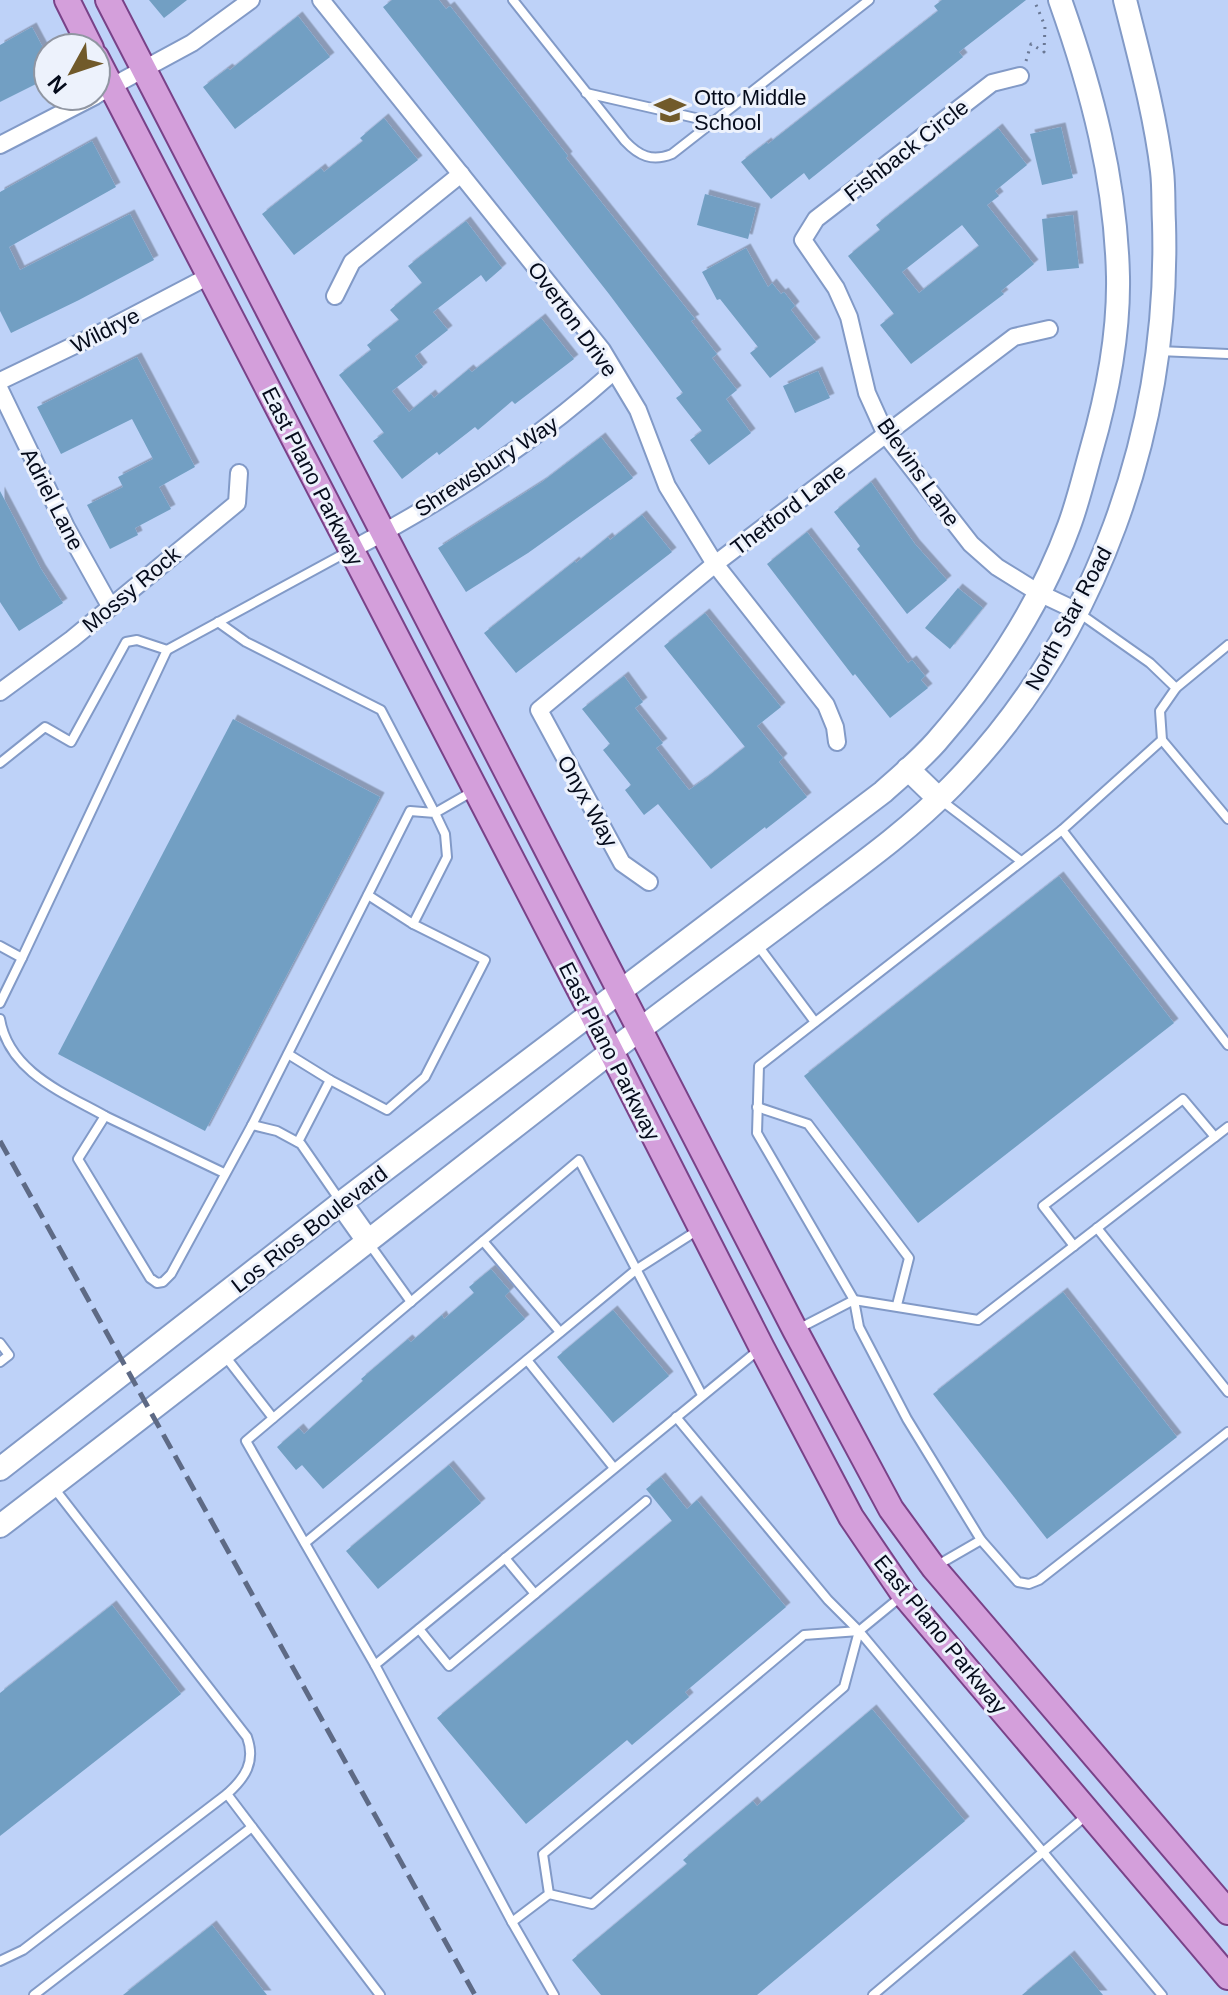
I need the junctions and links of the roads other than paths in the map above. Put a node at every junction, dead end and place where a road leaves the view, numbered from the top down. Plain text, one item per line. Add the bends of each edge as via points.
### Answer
1 (67, 0) edge
2 (108, 0) edge
3 (251, 0) edge
4 (321, 0) edge
5 (513, 0) edge
6 (869, 0) edge
7 (1060, 0) edge
8 (1125, 0) edge
9 (83, 32) edge
10 (145, 70) junction
11 (1020, 76) road end
12 (112, 87) edge
13 (586, 93) junction
14 (64, 112) edge
15 (112, 112) edge
16 (713, 122) junction
17 (0, 145) edge
18 (461, 174) junction
19 (803, 240) joint
20 (209, 276) junction
21 (335, 296) dead end
22 (1049, 329) dead end
23 (1158, 351) junction
24 (1228, 354) edge
25 (613, 372) junction
26 (0, 381) edge
27 (0, 390) edge
28 (886, 435) junction
29 (239, 473) dead end
30 (383, 533) junction
31 (351, 550) junction
32 (715, 564) junction
33 (1039, 593) junction
34 (110, 606) junction
35 (1077, 611) junction
36 (218, 622) junction
37 (1228, 645) edge
38 (167, 650) junction
39 (1176, 688) junction
40 (0, 692) edge
41 (539, 710) joint
42 (1162, 740) junction
43 (837, 742) dead end
44 (0, 763) edge
45 (908, 769) junction
46 (508, 773) junction
47 (476, 790) junction
48 (938, 798) junction
49 (435, 813) junction
50 (1228, 819) edge
51 (1062, 830) junction
52 (1021, 861) junction
53 (649, 882) dead end
54 (368, 895) junction
55 (413, 924) junction
56 (756, 943) junction
57 (0, 946) edge
58 (22, 958) junction
59 (621, 991) junction
60 (0, 1003) edge
61 (591, 1012) junction
62 (0, 1019) edge
63 (815, 1022) junction
64 (641, 1030) junction
65 (1228, 1045) edge
66 (610, 1053) junction
67 (288, 1054) junction
68 (330, 1080) junction
69 (757, 1107) junction
70 (105, 1116) junction
71 (252, 1125) junction
72 (1228, 1127) edge
73 (1215, 1137) junction
74 (298, 1142) junction
75 (224, 1173) junction
76 (341, 1203) junction
77 (1097, 1228) junction
78 (700, 1229) junction
79 (368, 1241) junction
80 (483, 1241) junction
81 (1074, 1246) junction
82 (637, 1269) junction
83 (854, 1300) junction
84 (411, 1302) junction
85 (897, 1305) junction
86 (795, 1330) junction
87 (560, 1332) junction
88 (0, 1343) edge
89 (762, 1348) junction
90 (223, 1353) junction
91 (527, 1360) junction
92 (0, 1362) edge
93 (1228, 1392) edge
94 (702, 1395) junction
95 (676, 1417) junction
96 (273, 1418) junction
97 (1228, 1432) edge
98 (614, 1468) junction
99 (0, 1469) edge
100 (52, 1485) junction
101 (646, 1501) dead end
102 (0, 1526) edge
103 (981, 1540) junction
104 (305, 1543) junction
105 (505, 1558) junction
106 (934, 1568) junction
107 (535, 1594) junction
108 (904, 1595) junction
109 (419, 1629) junction
110 (859, 1631) junction
111 (375, 1665) junction
112 (1122, 1787) junction
113 (227, 1794) junction
114 (1090, 1812) junction
115 (252, 1827) junction
116 (1044, 1852) junction
117 (549, 1894) junction
118 (1228, 1912) edge
119 (512, 1922) junction
120 (0, 1961) edge
121 (1228, 1977) edge
122 (34, 1995) edge
123 (380, 1995) edge
124 (554, 1995) edge
125 (873, 1995) edge
126 (1162, 1995) edge

1 - 9 main road
2 - 10 main road, East Plano Parkway
3 - 10 street
4 - 18 street, Overton Drive
5 - 13 lane
6 - 16 lane
7 - 33 main road, North Star Road via 1103,143 1118,279 1100,419 1069,527
8 - 23 main road, North Star Road via 1162,173 1166,280
10 - 12 street
10 - 30 main road, East Plano Parkway
11 - 19 street, Fishback Circle via 992,83 816,219
13 - 16 lane
13 - 16 lane via 625,141 647,157 672,154
14 - 17 street
15 - 20 main road, East Plano Parkway
18 - 21 street via 352,262
18 - 25 street, Overton Drive via 602,350
19 - 28 street, Blevins Lane via 849,317 867,393
20 - 26 street, Wildrye
20 - 31 main road, East Plano Parkway
22 - 28 street, Thetford Lane via 1014,337
23 - 24 lane
23 - 35 main road, North Star Road via 1121,513
25 - 30 street, Shrewsbury Way via 572,409 490,467
25 - 32 street, Overton Drive via 638,410 667,486
27 - 34 street, Adriel Lane
28 - 32 street, Thetford Lane
28 - 33 street, Blevins Lane via 971,544
29 - 34 street, Mossy Rock via 237,503
30 - 31 street, Shrewsbury Way
30 - 46 main road, East Plano Parkway
31 - 36 lane
31 - 47 main road, East Plano Parkway
32 - 41 street, Thetford Lane
32 - 43 street, Overton Drive via 826,705
33 - 35 street, Blevins Lane
33 - 45 main road, North Star Road via 975,694
34 - 40 street, Mossy Rock
35 - 39 lane via 1117,637
35 - 48 main road, North Star Road via 1027,695
36 - 38 lane
36 - 49 lane via 246,642 381,710
37 - 39 lane
38 - 44 lane via 137,640 126,642 71,742 45,727
38 - 58 lane
39 - 42 lane via 1160,711
41 - 53 street, Onyx Way via 622,863
42 - 50 lane
42 - 51 lane
45 - 48 main road
45 - 59 main road, North Star Road
46 - 47 main road
46 - 59 main road, East Plano Parkway
47 - 49 lane
47 - 61 main road, East Plano Parkway
48 - 52 lane
48 - 56 main road, North Star Road via 900,835
49 - 54 lane via 410,811
49 - 55 lane via 445,834 447,857
51 - 52 lane
51 - 65 lane
52 - 63 lane
54 - 55 lane
54 - 67 lane
55 - 68 lane via 485,960 425,1077 387,1110
56 - 63 lane
56 - 64 main road, North Star Road
57 - 58 lane
58 - 60 lane
59 - 61 main road, Los Rios Boulevard
59 - 64 main road, East Plano Parkway
61 - 66 main road, East Plano Parkway
61 - 76 main road, Los Rios Boulevard
62 - 70 lane via 20,1061 37,1077
63 - 69 lane via 759,1066
64 - 66 main road, North Star Road
64 - 86 main road, East Plano Parkway
66 - 78 main road, East Plano Parkway
66 - 79 main road, Los Rios Boulevard
67 - 68 lane
67 - 71 lane
68 - 74 lane
69 - 83 lane via 757,1133
69 - 85 lane via 808,1124 909,1258
70 - 75 lane
70 - 75 lane via 78,1159 157,1283 171,1274
71 - 74 lane
71 - 75 lane
72 - 73 lane
73 - 77 lane
73 - 81 lane via 1183,1099 1043,1206
74 - 76 lane
76 - 79 main road
76 - 99 main road, Los Rios Boulevard
77 - 81 lane
77 - 93 lane
78 - 82 lane
78 - 89 main road, East Plano Parkway
79 - 84 lane
79 - 90 main road, Los Rios Boulevard
80 - 82 lane via 579,1160
80 - 84 lane
80 - 87 lane
81 - 85 lane via 978,1320
82 - 87 lane
82 - 94 lane
83 - 85 lane
83 - 86 lane
83 - 103 lane via 859,1327 907,1419
84 - 96 lane
86 - 89 main road
86 - 106 main road, East Plano Parkway via 891,1509
87 - 91 lane
88 - 92 lane via 9,1355
89 - 94 lane
89 - 108 main road, East Plano Parkway via 851,1517
90 - 96 lane
90 - 100 main road, Los Rios Boulevard
91 - 98 lane
91 - 104 lane
94 - 95 lane
95 - 98 lane
95 - 110 lane
96 - 104 lane via 246,1441
97 - 103 lane via 1039,1580 1018,1582
98 - 105 lane
100 - 102 main road, Los Rios Boulevard
100 - 113 lane via 247,1737 247,1772
101 - 107 lane
103 - 106 lane
104 - 111 lane
105 - 107 lane
105 - 109 lane
106 - 108 main road
106 - 112 main road, East Plano Parkway
107 - 109 lane via 449,1666
108 - 110 lane
108 - 114 main road, East Plano Parkway
109 - 111 lane
110 - 116 lane
110 - 117 lane via 844,1687 592,1904
110 - 117 lane via 804,1635 543,1854
111 - 119 lane
112 - 114 main road
112 - 118 main road, East Plano Parkway
113 - 115 lane
113 - 120 lane via 23,1950
114 - 116 lane
114 - 121 main road, East Plano Parkway
115 - 122 lane
115 - 123 lane
116 - 125 lane
116 - 126 lane
117 - 119 lane
119 - 124 lane

